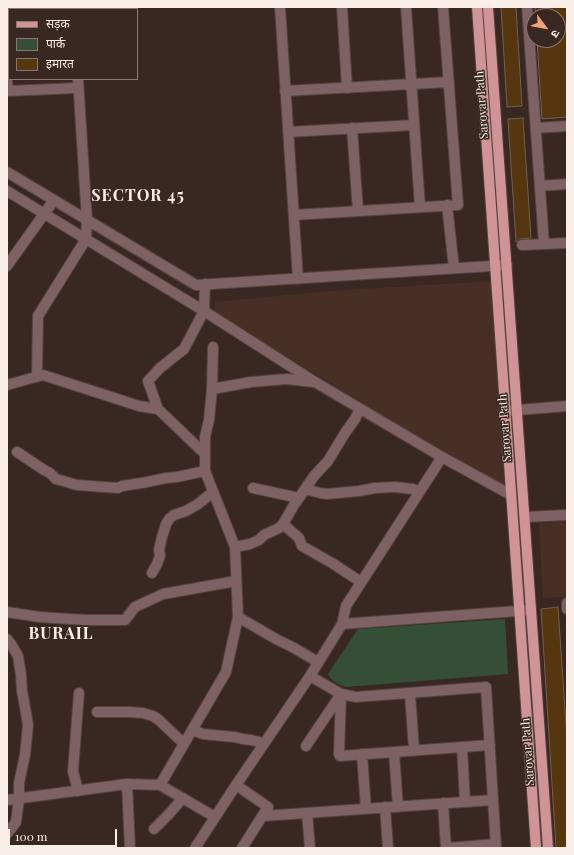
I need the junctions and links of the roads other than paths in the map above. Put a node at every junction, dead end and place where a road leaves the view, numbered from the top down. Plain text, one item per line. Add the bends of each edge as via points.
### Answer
1 (45, 7) edge
2 (280, 7) edge
3 (342, 7) edge
4 (406, 7) edge
5 (443, 7) edge
6 (477, 7) edge
7 (488, 7) edge
8 (527, 7) edge
9 (36, 8) edge
10 (7, 80) edge
11 (37, 80) edge
12 (449, 82) junction
13 (78, 84) edge
14 (412, 84) junction
15 (347, 88) junction
16 (37, 90) junction
17 (7, 91) edge
18 (285, 91) junction
19 (414, 125) junction
20 (567, 126) edge
21 (352, 128) junction
22 (536, 128) junction
23 (288, 132) junction
24 (7, 172) edge
25 (567, 184) edge
26 (540, 186) junction
27 (7, 191) edge
28 (54, 200) junction
29 (447, 205) junction
30 (420, 207) junction
31 (358, 211) junction
32 (45, 214) junction
33 (294, 215) junction
34 (87, 220) junction
35 (86, 239) junction
36 (567, 243) edge
37 (544, 244) junction
38 (522, 245) dead end
39 (506, 265) junction
40 (7, 266) edge
41 (495, 266) junction
42 (454, 268) junction
43 (298, 279) junction
44 (205, 284) junction
45 (204, 311) junction
46 (213, 347) dead end
47 (37, 376) junction
48 (315, 382) junction
49 (7, 385) edge
50 (212, 389) junction
51 (567, 406) edge
52 (360, 408) junction
53 (158, 409) junction
54 (505, 410) junction
55 (517, 410) junction
56 (17, 452) dead end
57 (205, 454) junction
58 (442, 457) junction
59 (205, 471) junction
60 (253, 488) dead end
61 (305, 489) junction
62 (213, 492) junction
63 (420, 493) junction
64 (511, 495) junction
65 (299, 498) junction
66 (567, 515) edge
67 (524, 517) junction
68 (283, 524) junction
69 (234, 547) junction
70 (152, 574) dead end
71 (236, 581) junction
72 (361, 582) junction
73 (567, 603) edge
74 (567, 609) edge
75 (531, 610) junction
76 (520, 611) junction
77 (7, 612) edge
78 (238, 617) junction
79 (342, 624) junction
80 (7, 639) edge
81 (318, 662) junction
82 (310, 676) junction
83 (80, 693) dead end
84 (341, 694) junction
85 (410, 694) junction
86 (97, 712) dead end
87 (192, 730) junction
88 (184, 743) junction
89 (264, 744) junction
90 (490, 745) junction
91 (306, 746) dead end
92 (462, 747) junction
93 (414, 750) junction
94 (394, 752) junction
95 (362, 754) junction
96 (127, 784) junction
97 (160, 785) junction
98 (236, 785) junction
99 (78, 791) junction
100 (183, 798) junction
101 (19, 799) junction
102 (7, 800) edge
103 (493, 800) junction
104 (465, 802) junction
105 (443, 804) junction
106 (398, 806) junction
107 (385, 807) junction
108 (366, 809) junction
109 (307, 813) junction
110 (263, 816) junction
111 (215, 817) junction
112 (154, 828) dead end
113 (7, 834) edge
114 (496, 846) edge
115 (130, 848) edge
116 (195, 848) edge
117 (242, 848) edge
118 (310, 848) edge
119 (388, 848) edge
120 (446, 848) edge
121 (536, 848) edge
122 (548, 848) edge

1 - 9 street
2 - 18 street
3 - 15 street
4 - 14 street
5 - 12 street
6 - 41 main road, Sarovar Path
7 - 39 main road, Sarovar Path
8 - 22 street
10 - 17 street
11 - 16 street
12 - 14 street
12 - 29 street via 458,204
13 - 16 street
13 - 34 street
14 - 15 street
14 - 19 street
15 - 18 street
16 - 17 street
18 - 23 street
19 - 21 street
19 - 30 street
20 - 22 street
21 - 23 street
21 - 31 street
22 - 26 street
23 - 33 street
24 - 28 street
25 - 26 street
26 - 37 street
27 - 32 street
28 - 32 street
28 - 34 street
29 - 30 street
29 - 42 street
30 - 31 street
31 - 33 street
32 - 35 street
32 - 40 street
33 - 43 street
34 - 35 street
34 - 44 street via 196,285
35 - 45 street
35 - 47 street via 38,316
36 - 37 street
37 - 38 street
39 - 41 street
39 - 55 main road, Sarovar Path
41 - 42 street
41 - 54 main road, Sarovar Path
42 - 43 street
43 - 44 street
44 - 45 street
45 - 48 street
45 - 53 street via 184,349 148,381
46 - 50 street
47 - 49 street
47 - 53 street via 43,375 139,406
48 - 50 street via 250,382
48 - 52 street
50 - 57 street
51 - 55 street
52 - 58 street
52 - 61 street via 328,461
53 - 57 street
54 - 55 street
54 - 64 main road, Sarovar Path
55 - 67 main road, Sarovar Path
56 - 59 street via 56,479 77,485 118,488
57 - 59 street
58 - 63 street
58 - 64 street
59 - 62 street
60 - 65 street
61 - 63 street via 327,494 395,487 413,489
61 - 65 street
62 - 69 street
62 - 70 street via 198,504 170,518 162,537 160,556
63 - 72 street
64 - 76 main road, Sarovar Path
65 - 68 street
66 - 67 street
67 - 75 main road, Sarovar Path
68 - 69 street via 259,540
68 - 72 street via 299,538 302,546
69 - 71 street
71 - 77 street via 163,594 135,607 126,620 39,617
71 - 78 street
72 - 79 street via 346,606
73 - 74 street
75 - 76 street
75 - 122 main road, Sarovar Path
76 - 79 street
76 - 121 main road, Sarovar Path
78 - 81 street
78 - 87 street via 226,672
79 - 81 street
80 - 101 street via 18,656 28,725
81 - 82 street
82 - 84 street
82 - 89 street
83 - 99 street via 73,771
84 - 85 street via 356,698
84 - 91 street
84 - 95 street via 338,754
85 - 90 street via 486,687
85 - 93 street
86 - 88 street via 130,712 153,716
87 - 88 street
87 - 89 street
88 - 97 street
89 - 98 street
90 - 92 street
90 - 103 street
92 - 93 street
92 - 104 street
93 - 94 street
94 - 95 street
94 - 106 street
95 - 108 street
96 - 97 street
96 - 99 street
96 - 115 street
97 - 100 street
98 - 110 street via 268,807
98 - 111 street
99 - 101 street
100 - 111 street
100 - 112 street
101 - 102 street
101 - 113 street via 16,822
103 - 104 street
103 - 114 street
104 - 105 street
105 - 106 street
105 - 120 street
106 - 107 street
107 - 108 street
107 - 119 street
108 - 109 street
109 - 110 street
109 - 118 street
110 - 117 street
111 - 116 street
114 - 120 street

